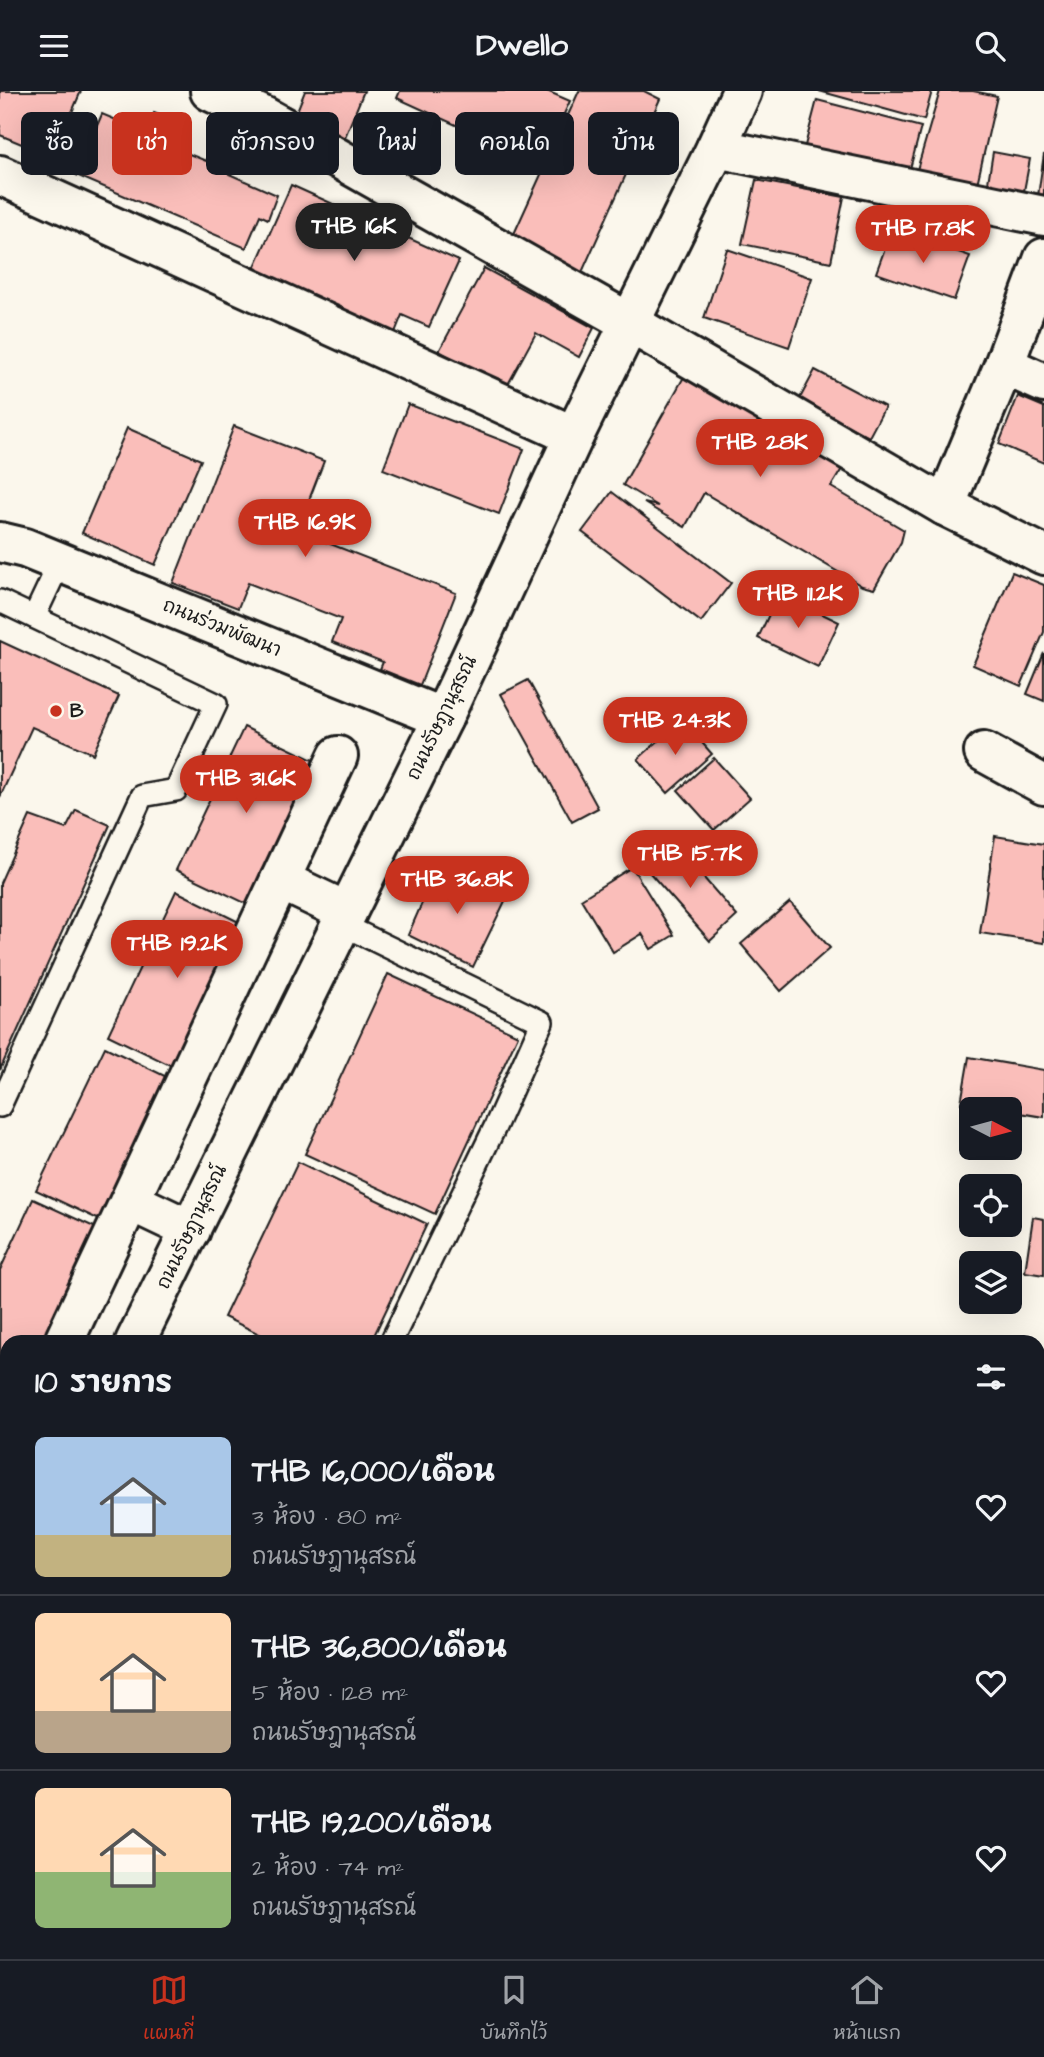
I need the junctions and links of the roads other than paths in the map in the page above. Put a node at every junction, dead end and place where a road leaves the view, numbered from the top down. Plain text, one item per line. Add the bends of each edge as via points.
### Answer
1 (210, 91) edge
2 (742, 91) edge
3 (271, 104) edge
4 (716, 148) junction
5 (0, 175) edge
6 (1044, 216) edge
7 (1044, 258) edge
8 (630, 323) junction
9 (1004, 365) junction
10 (1044, 383) edge
11 (574, 436) junction
12 (945, 506) junction
13 (0, 543) edge
14 (1044, 555) edge
15 (60, 562) junction
16 (0, 601) edge
17 (34, 617) junction
18 (443, 718) junction
19 (984, 752) dead end
20 (338, 756) dead end
21 (1044, 785) edge
22 (280, 880) junction
23 (344, 918) junction
24 (0, 1107) edge
25 (130, 1201) junction
26 (191, 1230) junction
27 (67, 1335) edge
28 (138, 1335) edge
29 (394, 1335) edge

1 - 3 street
2 - 4 street, ถนนรัษฎานุสรณ์
3 - 8 street
4 - 6 street
4 - 8 street, ถนนรัษฎานุสรณ์
5 - 11 street
7 - 9 street
8 - 11 street, ถนนรัษฎานุสรณ์
8 - 12 street
9 - 10 street
9 - 12 street
11 - 18 street, ถนนรัษฎานุสรณ์
12 - 14 street
13 - 15 street, ถนนร่วมพัฒนา
15 - 17 lane
15 - 18 street, ถนนร่วมพัฒนา
16 - 17 lane
17 - 24 lane via 216,704 176,790 142,796
18 - 23 street, ถนนรัษฎานุสรณ์
19 - 21 street
20 - 22 street
22 - 23 street
22 - 25 street
23 - 26 street, ถนนรัษฎานุสรณ์
23 - 29 lane via 541,1022
25 - 26 street
25 - 27 street
26 - 28 street, ถนนรัษฎานุสรณ์

